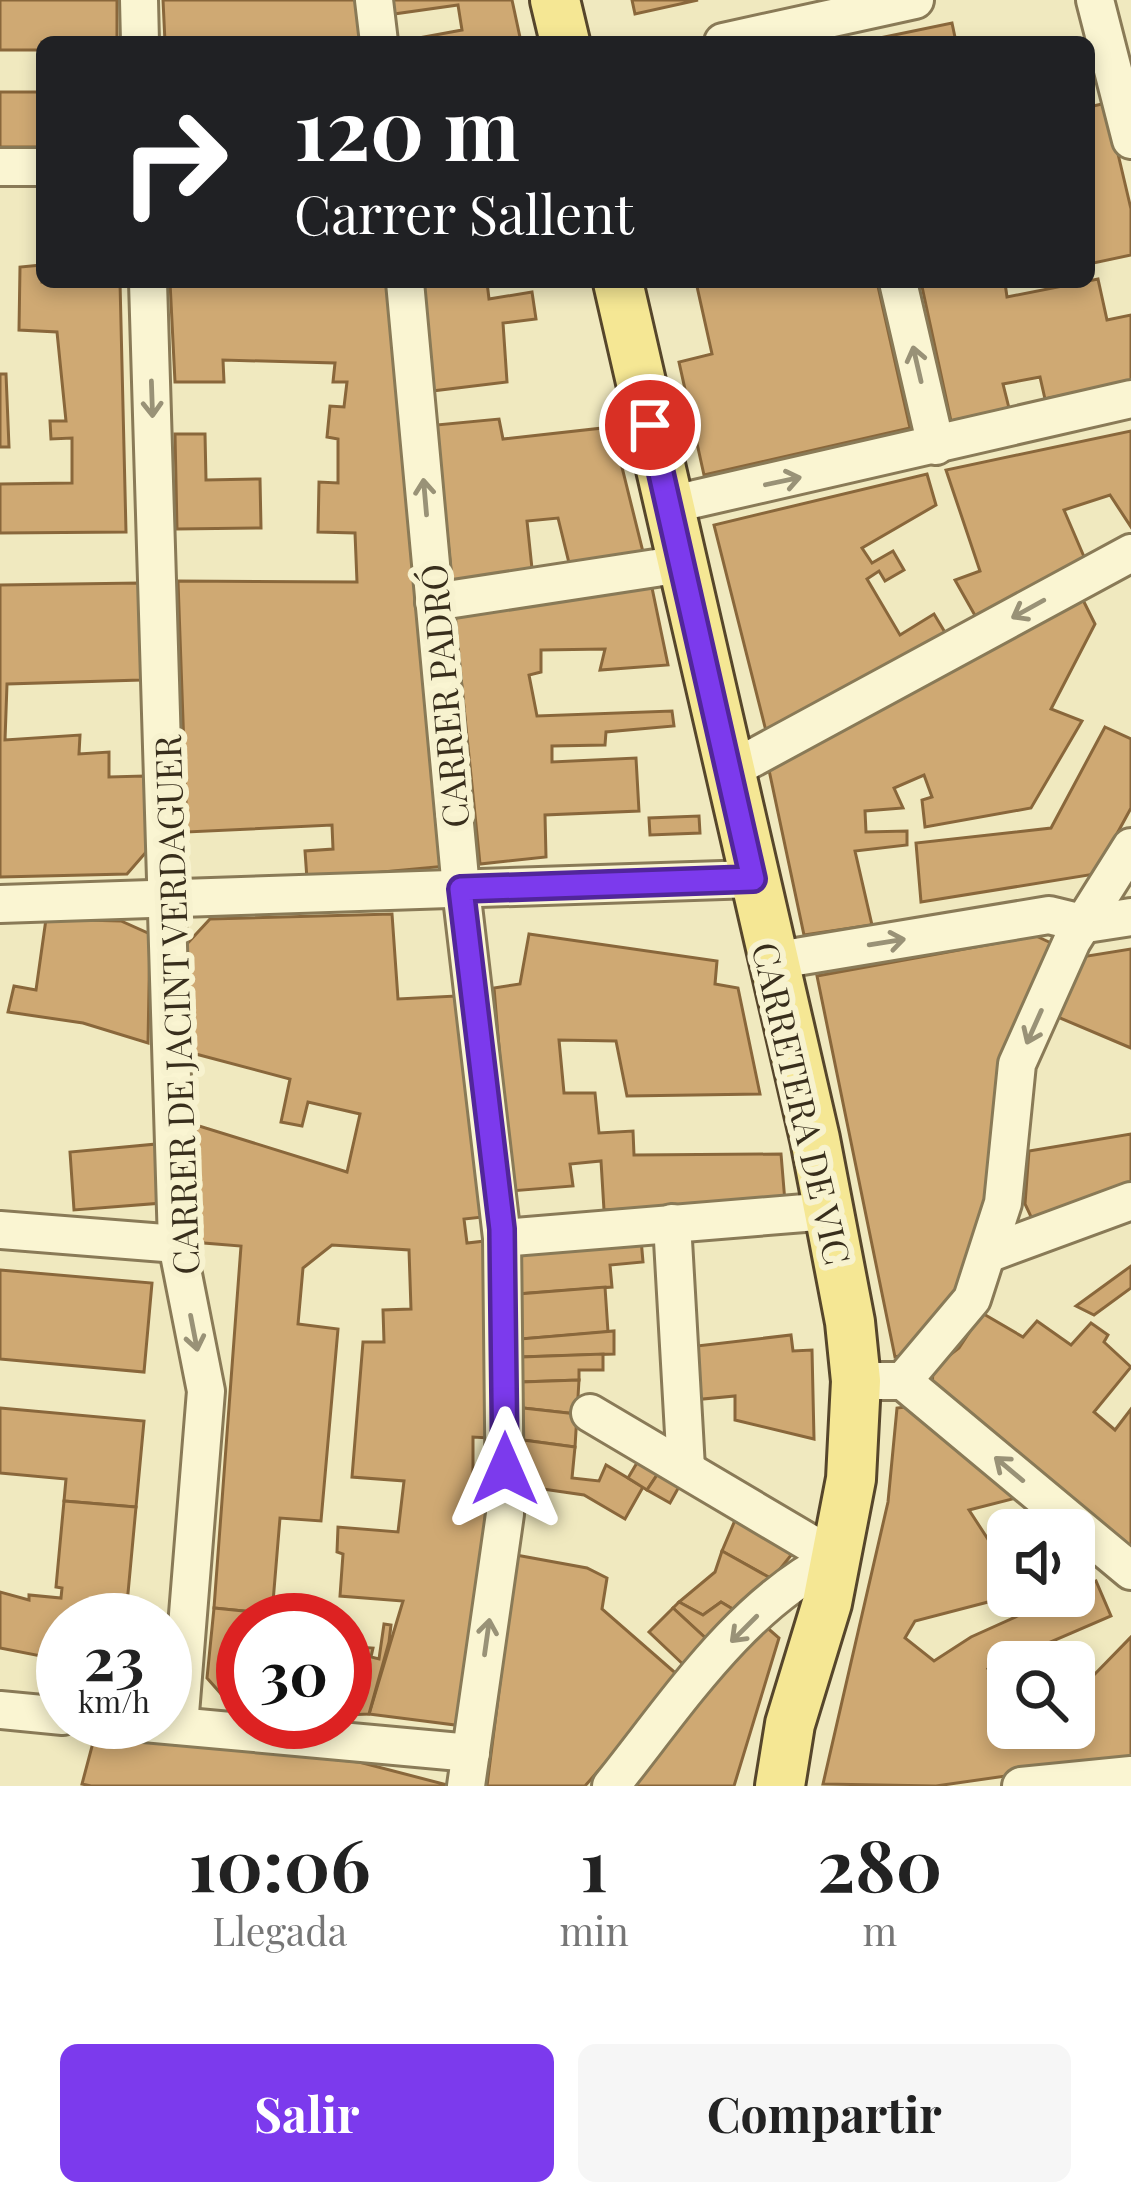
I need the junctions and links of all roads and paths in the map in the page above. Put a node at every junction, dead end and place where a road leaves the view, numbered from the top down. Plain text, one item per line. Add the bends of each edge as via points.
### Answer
1 (139, 0) edge
2 (374, 0) edge
3 (555, 0) edge
4 (915, 0) edge
5 (1095, 0) edge
6 (837, 30) edge
7 (140, 36) edge
8 (378, 36) edge
9 (564, 36) edge
10 (780, 36) edge
11 (1131, 140) edge
12 (0, 167) edge
13 (36, 167) edge
14 (148, 288) edge
15 (406, 288) edge
16 (619, 288) edge
17 (899, 288) edge
18 (1131, 399) edge
19 (936, 446) junction
20 (669, 505) junction
21 (1131, 553) edge
22 (682, 564) junction
23 (434, 602) junction
24 (728, 772) junction
25 (1131, 847) edge
26 (753, 879) junction
27 (461, 889) junction
28 (168, 898) junction
29 (0, 904) edge
30 (1131, 917) edge
31 (1086, 923) junction
32 (772, 961) junction
33 (1131, 1201) edge
34 (829, 1211) junction
35 (672, 1223) junction
36 (0, 1230) edge
37 (502, 1238) junction
38 (177, 1244) junction
39 (991, 1253) junction
40 (879, 1381) junction
41 (590, 1413) dead end
42 (686, 1468) junction
43 (836, 1558) junction
44 (1131, 1571) edge
45 (190, 1593) edge
46 (0, 1710) edge
47 (36, 1713) edge
48 (192, 1728) edge
49 (468, 1770) edge
50 (1131, 1775) edge
51 (611, 1786) edge
52 (780, 1786) edge
53 (1022, 1786) edge

1 - 7 street
2 - 8 street
3 - 9 main road
4 - 6 street
5 - 11 street
6 - 10 street
12 - 13 street
14 -> 28 street, CARRER DE JACINT VERDAGUER
23 -> 15 street, CARRER PADRÓ
16 - 20 main road, CARRETERA DE VIC
19 -> 17 street
18 - 19 street
20 -> 19 street
20 - 22 main road, CARRETERA DE VIC
21 -> 24 street
22 - 23 street
22 - 24 main road, CARRETERA DE VIC
23 - 27 street, CARRER PADRÓ
24 - 26 main road, CARRETERA DE VIC
25 - 31 street
26 - 27 street
26 - 32 main road, CARRETERA DE VIC
27 - 28 street
27 - 37 street, CARRER PADRÓ
28 - 29 street
28 - 38 street, CARRER DE JACINT VERDAGUER
30 - 31 street
32 -> 31 street via 1049,915
31 -> 39 street via 1017,1064 1004,1203
32 - 34 main road, CARRETERA DE VIC
33 - 39 street
34 - 35 street
34 - 40 main road, CARRETERA DE VIC
35 - 37 street
35 - 42 street
36 - 38 street
49 -> 37 street, CARRER PADRÓ via 505,1514
38 -> 45 street, CARRER DE JACINT VERDAGUER via 206,1391
39 - 40 street via 972,1299
40 - 43 main road, CARRETERA DE VIC
44 -> 40 street
41 - 42 street
42 - 43 street
43 -> 51 street via 795,1578 706,1666
43 - 52 main road, CARRETERA DE VIC
46 - 47 street
48 - 49 street
50 - 53 street

